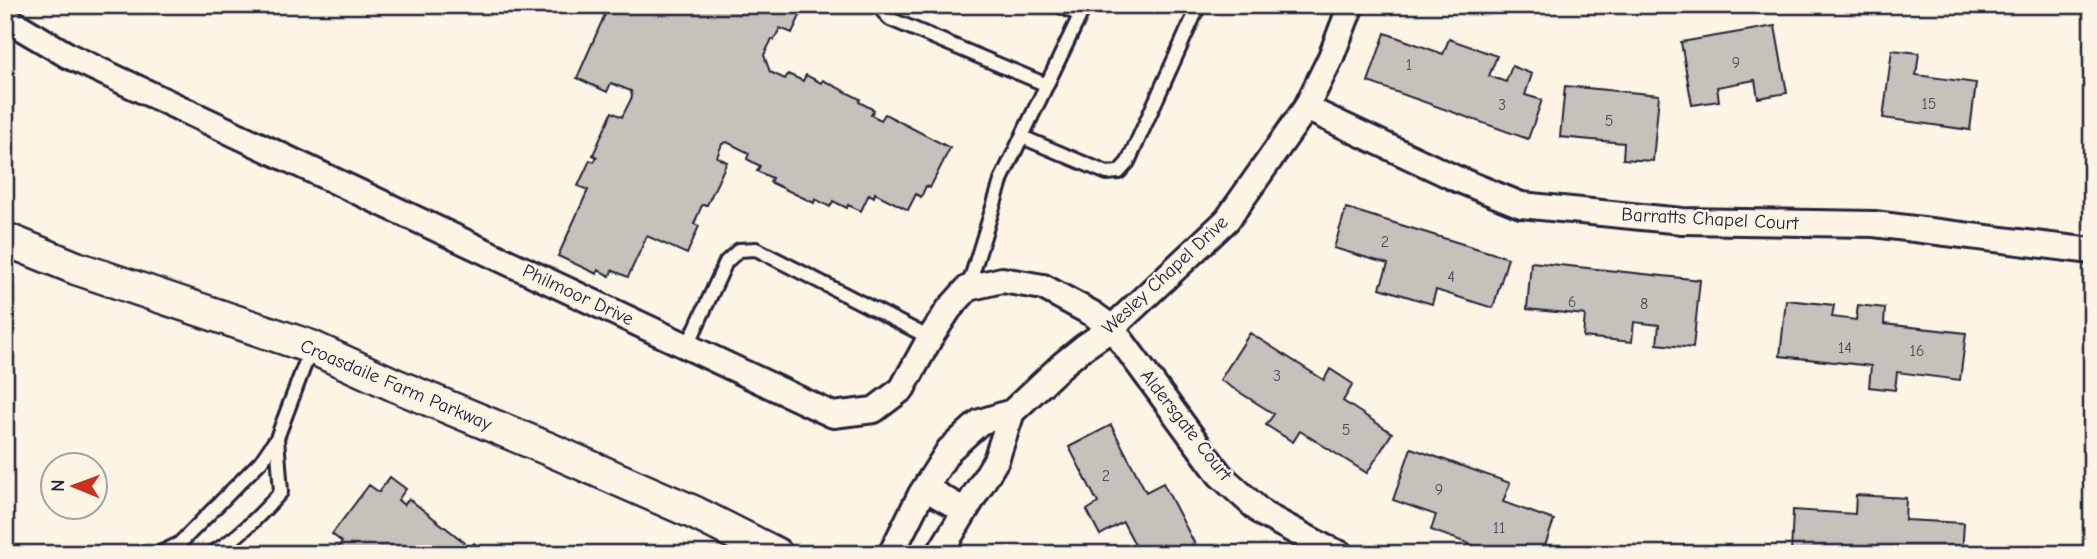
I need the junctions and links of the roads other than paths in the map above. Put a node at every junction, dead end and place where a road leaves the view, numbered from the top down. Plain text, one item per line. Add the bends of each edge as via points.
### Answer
1 (877, 5) edge
2 (1058, 5) edge
3 (1199, 5) edge
4 (1351, 5) edge
5 (1082, 10) edge
6 (5, 18) edge
7 (1047, 85) junction
8 (1306, 108) junction
9 (1022, 137) junction
10 (5, 239) edge
11 (2092, 251) edge
12 (968, 288) junction
13 (1112, 328) junction
14 (930, 338) junction
15 (687, 346) junction
16 (311, 347) junction
17 (1012, 412) junction
18 (277, 439) junction
19 (925, 488) junction
20 (965, 511) junction
21 (158, 554) edge
22 (210, 554) edge
23 (776, 554) edge
24 (891, 554) edge
25 (939, 554) edge
26 (1341, 554) edge

1 - 7 lane via 890,19
2 - 5 lane
3 - 9 lane via 1128,162 1119,172 1107,173
4 - 8 street, Wesley Chapel Drive
5 - 7 lane
6 - 15 street, Philmoor Drive via 69,56
7 - 9 lane
8 - 11 street, Barratts Chapel Court via 1457,180 1521,205 1682,221 1874,224
8 - 13 street, Wesley Chapel Drive via 1227,220
9 - 12 lane via 1002,178
10 - 16 street, Croasdaile Farm Parkway via 76,268
12 - 13 street via 1002,280 1043,287
12 - 14 street, Philmoor Drive
13 - 17 street, Wesley Chapel Drive via 1083,347
13 - 26 street, Aldersgate Court via 1220,475 1264,514
14 - 15 street, Philmoor Drive via 902,389 874,410 833,415
14 - 15 lane via 756,249 739,250 726,262
16 - 18 lane
16 - 23 street, Croasdaile Farm Parkway via 695,513
17 - 19 street, Wesley Chapel Drive via 980,422 949,450
17 - 20 street, Wesley Chapel Drive via 996,460
18 - 21 lane via 179,544
18 - 22 lane via 281,492 259,516
19 - 20 street
19 - 24 street, Wesley Chapel Drive
20 - 25 street, Wesley Chapel Drive

